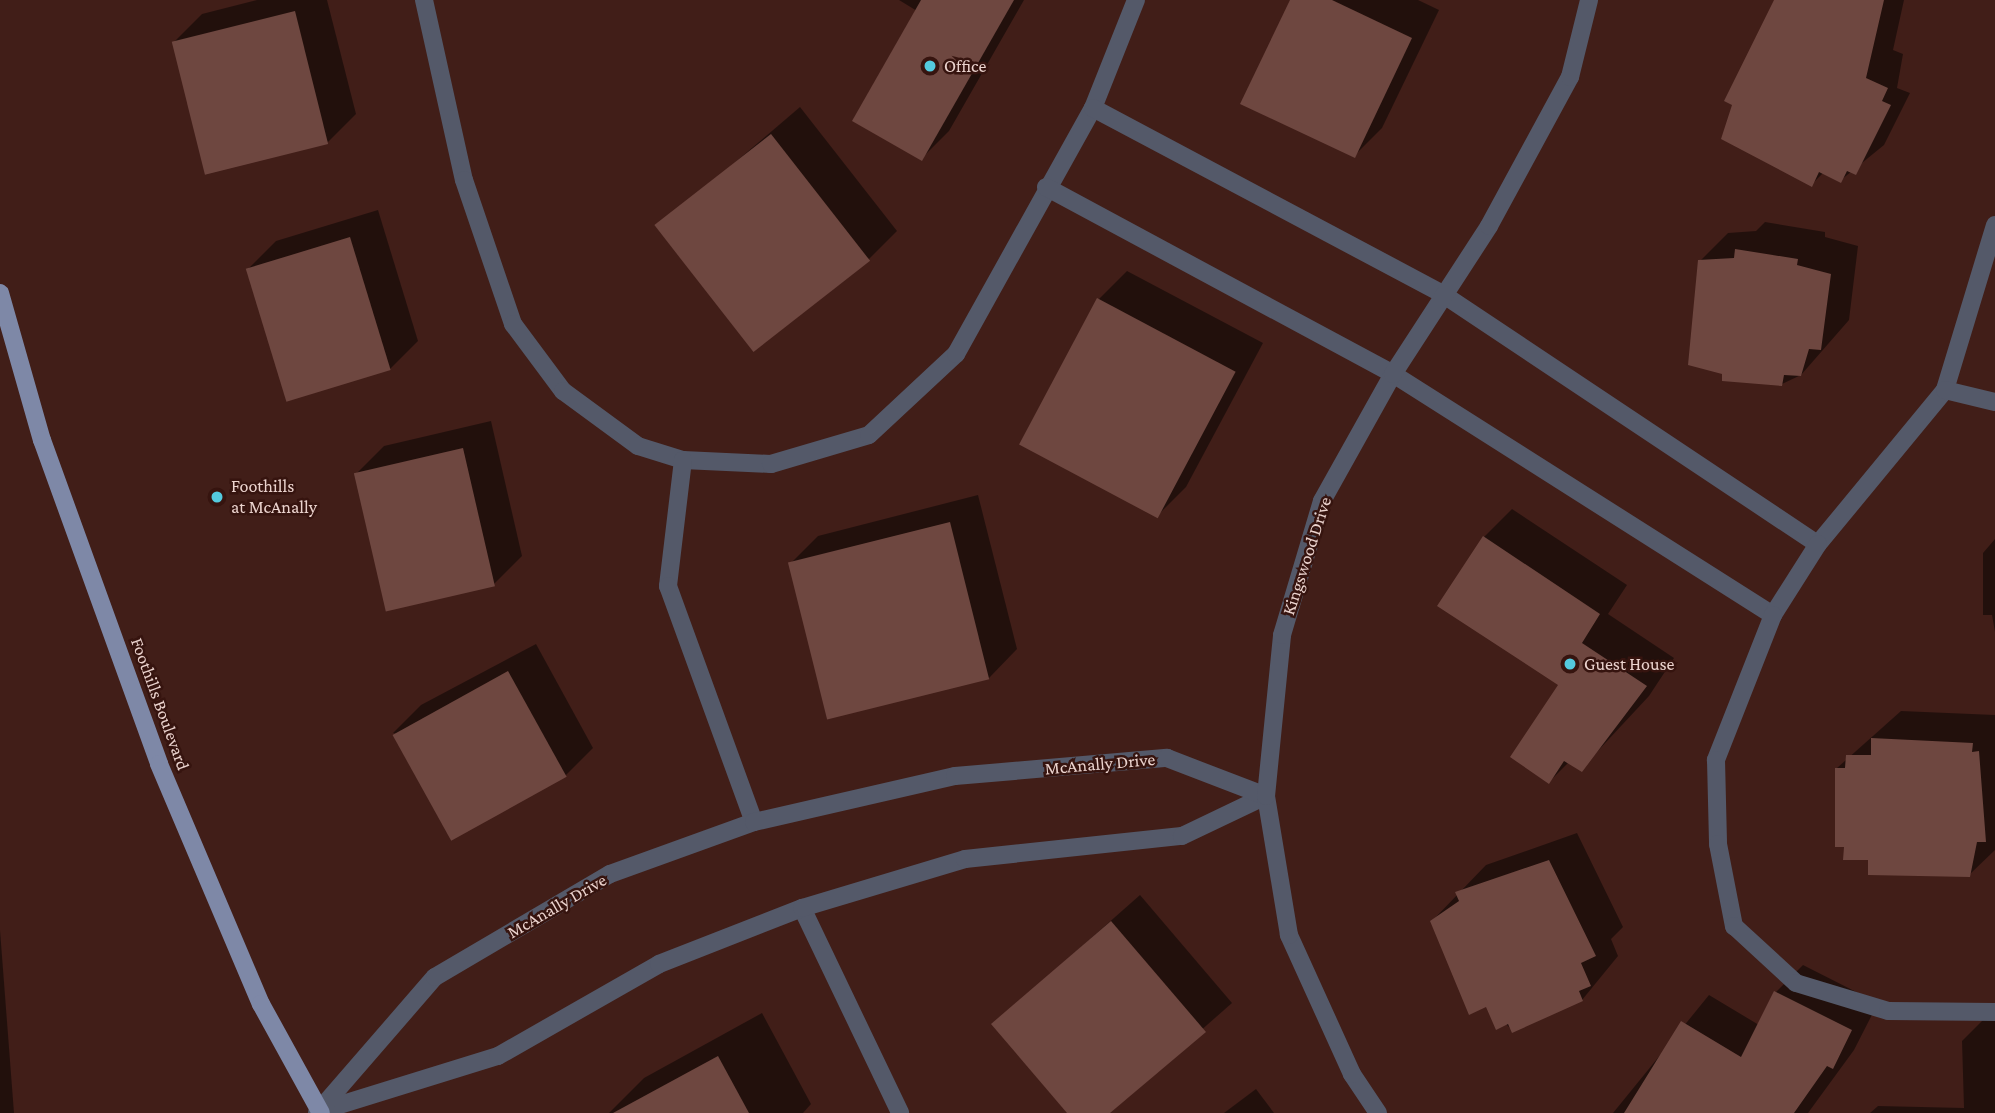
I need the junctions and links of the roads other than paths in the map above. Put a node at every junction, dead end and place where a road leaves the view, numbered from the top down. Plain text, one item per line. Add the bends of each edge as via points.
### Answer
1 (424, 0) edge
2 (1136, 0) edge
3 (1589, 0) edge
4 (1093, 108) junction
5 (1046, 187) junction
6 (1995, 225) edge
7 (1991, 257) edge
8 (0, 293) edge
9 (1444, 295) junction
10 (1393, 374) junction
11 (1945, 390) junction
12 (1995, 402) edge
13 (683, 460) junction
14 (1818, 544) junction
15 (1773, 615) junction
16 (1266, 796) junction
17 (754, 822) junction
18 (802, 908) junction
19 (1995, 1012) edge
20 (319, 1112) edge
21 (900, 1113) edge
22 (1378, 1113) edge

1 - 13 street via 467,192 513,324 563,391 638,446
2 - 4 street
3 - 9 street, Kingswood Drive via 1570,77
4 - 5 street
4 - 9 street
5 - 10 street
5 - 13 street via 956,354 870,435 771,464
6 - 7 street
7 - 11 street
8 - 20 main road, Foothills Boulevard via 42,440 159,764 261,1004
9 - 10 street, Kingswood Drive
9 - 14 street
10 - 15 street
10 - 16 street, Kingswood Drive via 1322,501 1300,574 1282,635
11 - 12 street
11 - 14 street
13 - 17 street via 668,586
14 - 15 street
15 - 19 street via 1716,760 1718,844 1734,926 1796,983 1888,1011
16 - 17 street, McAnally Drive via 1167,758 955,776
16 - 18 street via 1182,836 965,859
16 - 22 street, Kingswood Drive via 1289,935 1352,1074
17 - 20 street, McAnally Drive via 610,874 435,976
18 - 20 street via 659,964 498,1056
18 - 21 street

